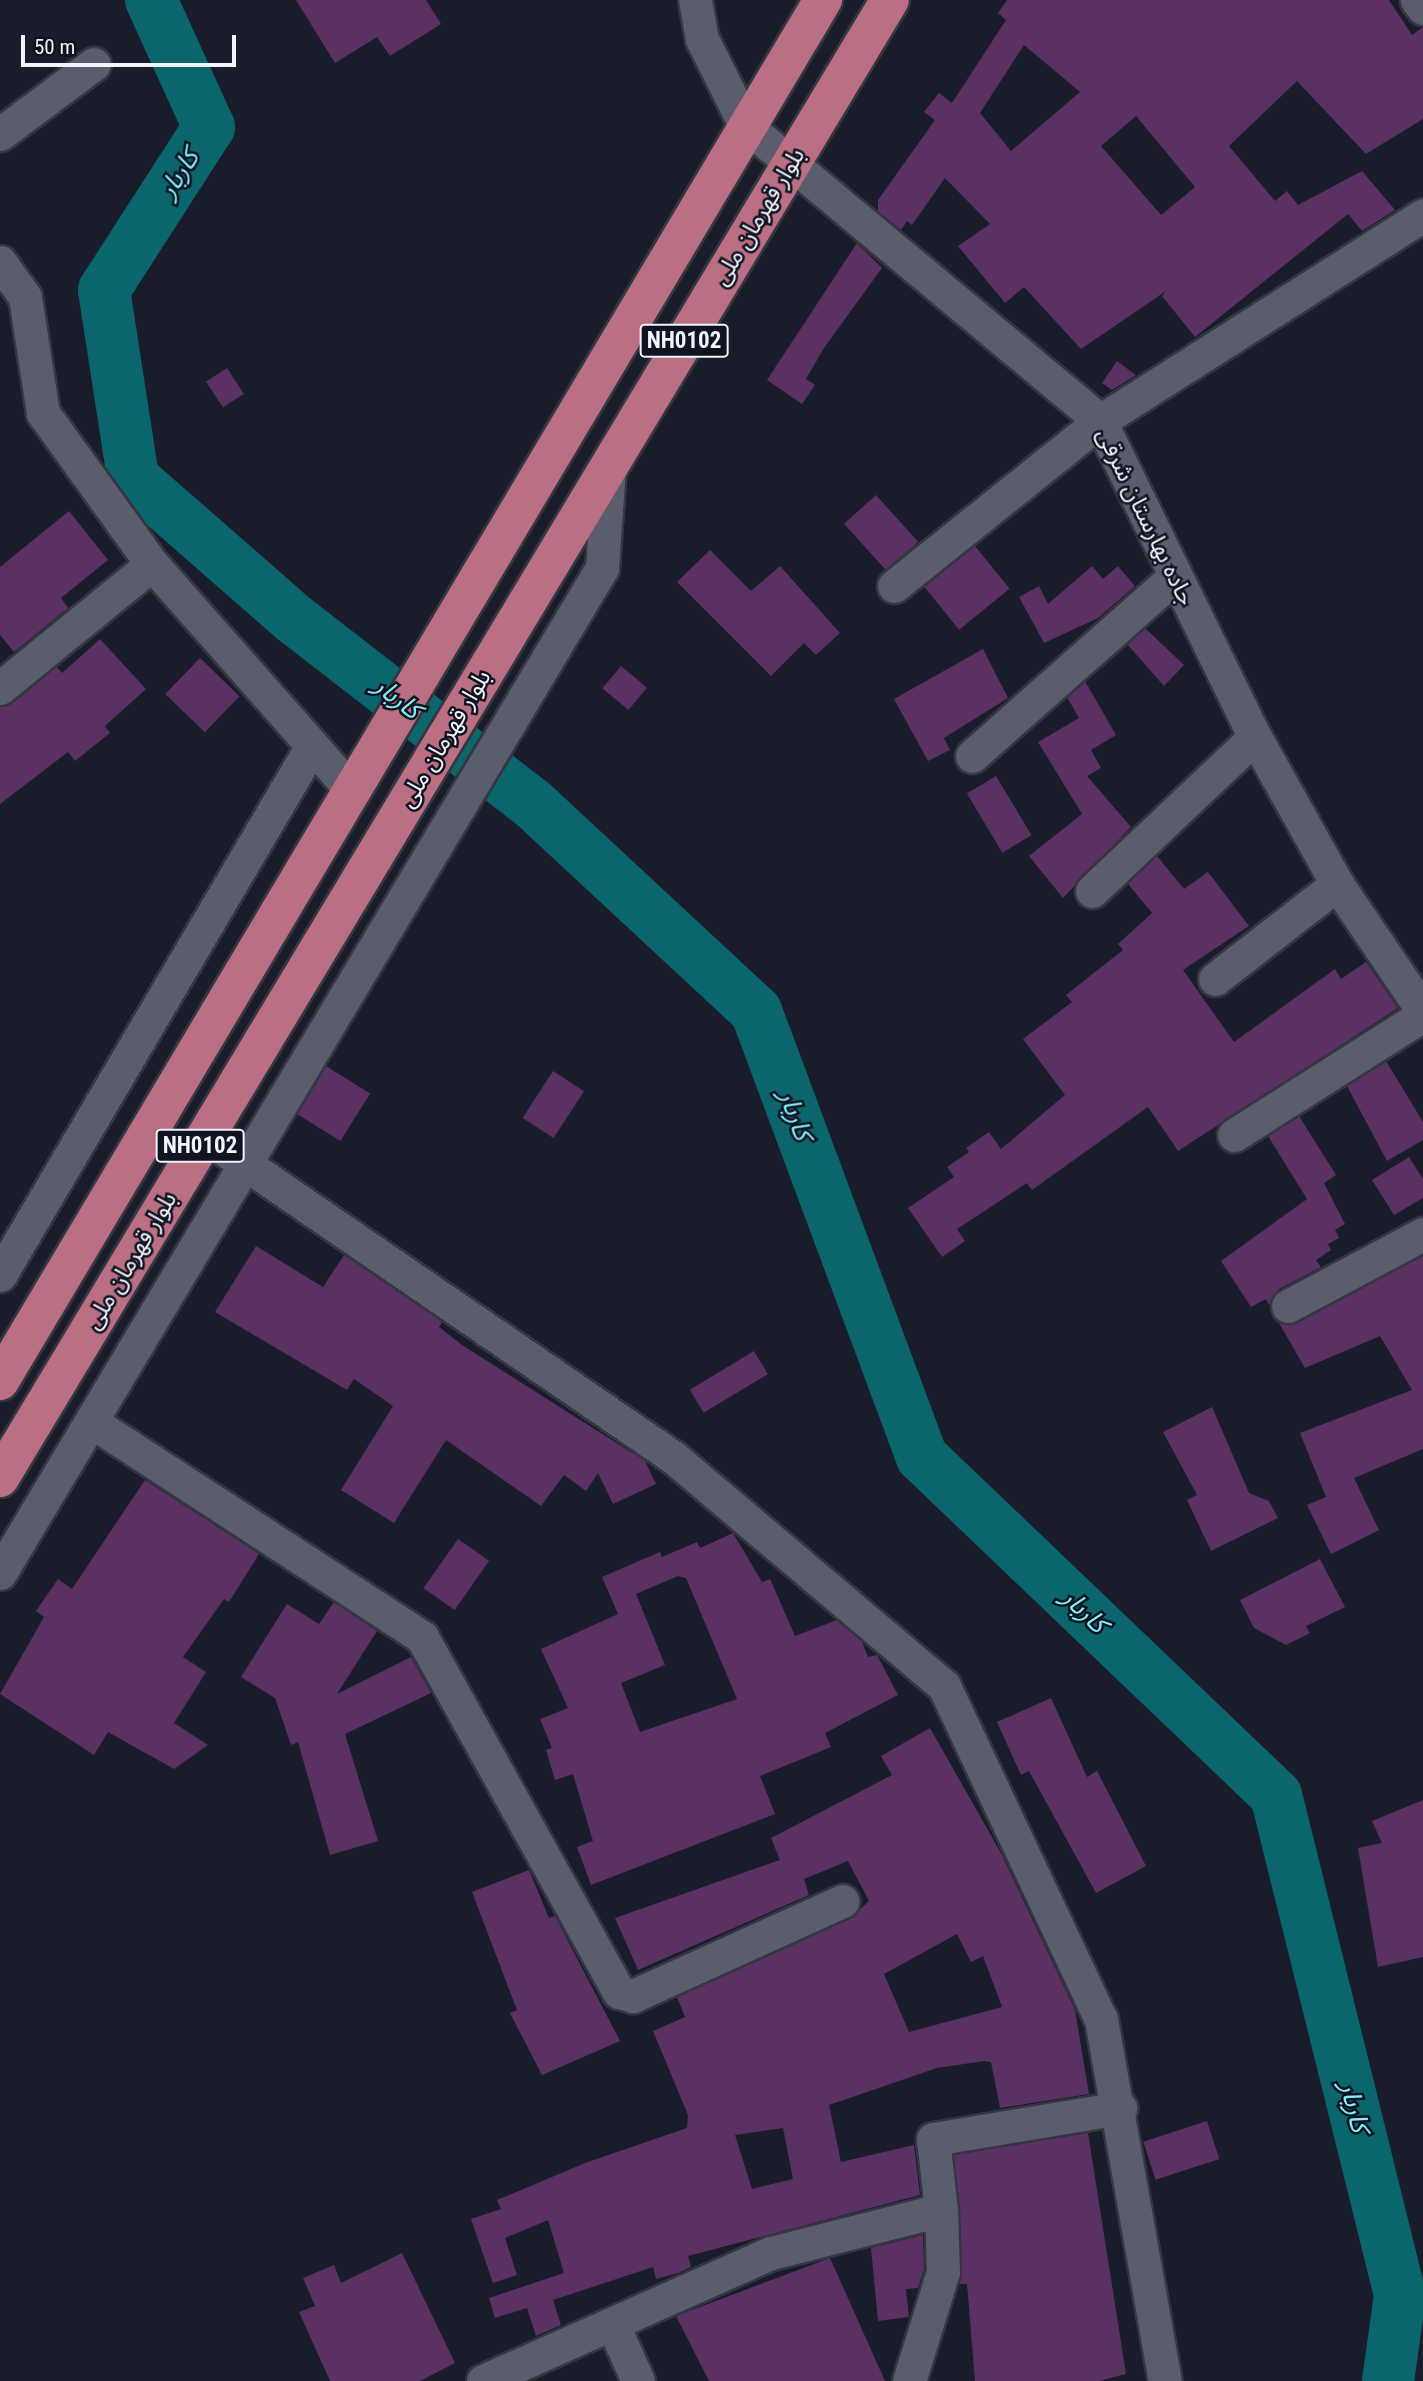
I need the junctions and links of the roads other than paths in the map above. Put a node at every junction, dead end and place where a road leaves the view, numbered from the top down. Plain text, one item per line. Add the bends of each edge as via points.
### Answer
1 (695, 0) edge
2 (823, 0) edge
3 (891, 0) edge
4 (1417, 0) edge
5 (1423, 8) edge
6 (94, 64) dead end
7 (745, 125) junction
8 (0, 134) edge
9 (792, 162) junction
10 (1423, 215) edge
11 (0, 262) edge
12 (1100, 421) junction
13 (609, 467) junction
14 (152, 564) junction
15 (1174, 577) junction
16 (894, 586) dead end
17 (0, 688) edge
18 (1255, 737) junction
19 (312, 746) junction
20 (972, 755) dead end
21 (359, 778) junction
22 (1337, 884) junction
23 (1092, 891) dead end
24 (1215, 979) dead end
25 (1423, 1013) edge
26 (1234, 1135) dead end
27 (206, 1137) junction
28 (247, 1163) junction
29 (11, 1230) edge
30 (1423, 1234) edge
31 (0, 1275) edge
32 (1287, 1306) dead end
33 (0, 1381) edge
34 (92, 1422) junction
35 (0, 1478) edge
36 (0, 1573) edge
37 (842, 1901) dead end
38 (1120, 2108) junction
39 (941, 2210) junction
40 (613, 2325) junction
41 (483, 2381) edge
42 (638, 2381) edge
43 (909, 2381) edge
44 (1166, 2381) edge

1 - 7 street via 702,38
2 - 7 highway, بلوار قهرمان ملی / NH0102
3 - 9 highway, بلوار قهرمان ملی / NH0102
4 - 5 street
6 - 8 street
7 - 9 street, جاده بهارستان شرقی
7 - 21 highway, بلوار قهرمان ملی / NH0102
9 - 12 street, جاده بهارستان شرقی
9 - 13 highway, بلوار قهرمان ملی / NH0102
10 - 12 street
11 - 14 street via 25,297 43,414
12 - 15 street, جاده بهارستان شرقی
12 - 16 street
13 - 27 highway, بلوار قهرمان ملی / NH0102
13 - 28 street via 602,568
14 - 17 street
14 - 19 street
15 - 18 street, جاده بهارستان شرقی
15 - 20 street
18 - 22 street, جاده بهارستان شرقی
18 - 23 street
19 - 21 street
19 - 29 street
21 - 33 highway, بلوار قهرمان ملی / NH0102
22 - 24 street
22 - 25 street, جاده بهارستان شرقی
25 - 26 street
27 - 28 street
27 - 35 highway, بلوار قهرمان ملی / NH0102
28 - 34 street
28 - 38 street via 673,1457 944,1686 1101,2019
29 - 31 street
30 - 32 street
34 - 36 street
34 - 37 street via 422,1637 618,1992 633,1996
38 - 39 street via 933,2138
38 - 44 street
39 - 40 street via 771,2252
39 - 43 street via 943,2272
40 - 41 street
40 - 42 street

